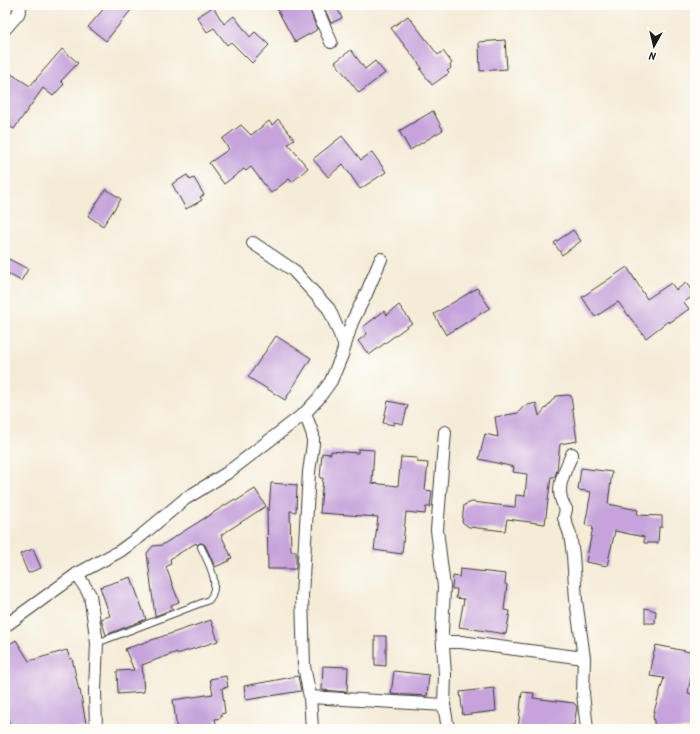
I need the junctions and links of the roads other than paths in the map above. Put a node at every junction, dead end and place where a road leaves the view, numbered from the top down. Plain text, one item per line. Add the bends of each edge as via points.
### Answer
1 (21, 5) edge
2 (315, 5) edge
3 (5, 29) edge
4 (331, 42) dead end
5 (253, 244) dead end
6 (381, 259) dead end
7 (344, 346) junction
8 (305, 413) junction
9 (445, 432) dead end
10 (572, 454) dead end
11 (201, 547) dead end
12 (77, 574) junction
13 (5, 626) edge
14 (97, 642) junction
15 (443, 642) junction
16 (584, 658) junction
17 (310, 697) junction
18 (444, 705) junction
19 (96, 729) edge
20 (312, 729) edge
21 (448, 729) edge
22 (587, 729) edge

1 - 3 street via 18,14
2 - 4 street
5 - 7 street via 292,270 329,309
6 - 7 street via 352,322
7 - 8 street via 331,381
8 - 12 street via 227,473 185,499 120,551
8 - 17 street via 313,435 302,596 304,666
9 - 15 street via 438,530 444,587
10 - 16 street via 559,488 560,500 566,509 564,518 570,534
11 - 14 lane via 214,577 215,590 209,600
12 - 13 street
12 - 14 street via 90,595
14 - 19 street
15 - 16 street via 461,642
15 - 18 street
16 - 22 street via 583,694
17 - 18 street
17 - 20 street
18 - 21 street

